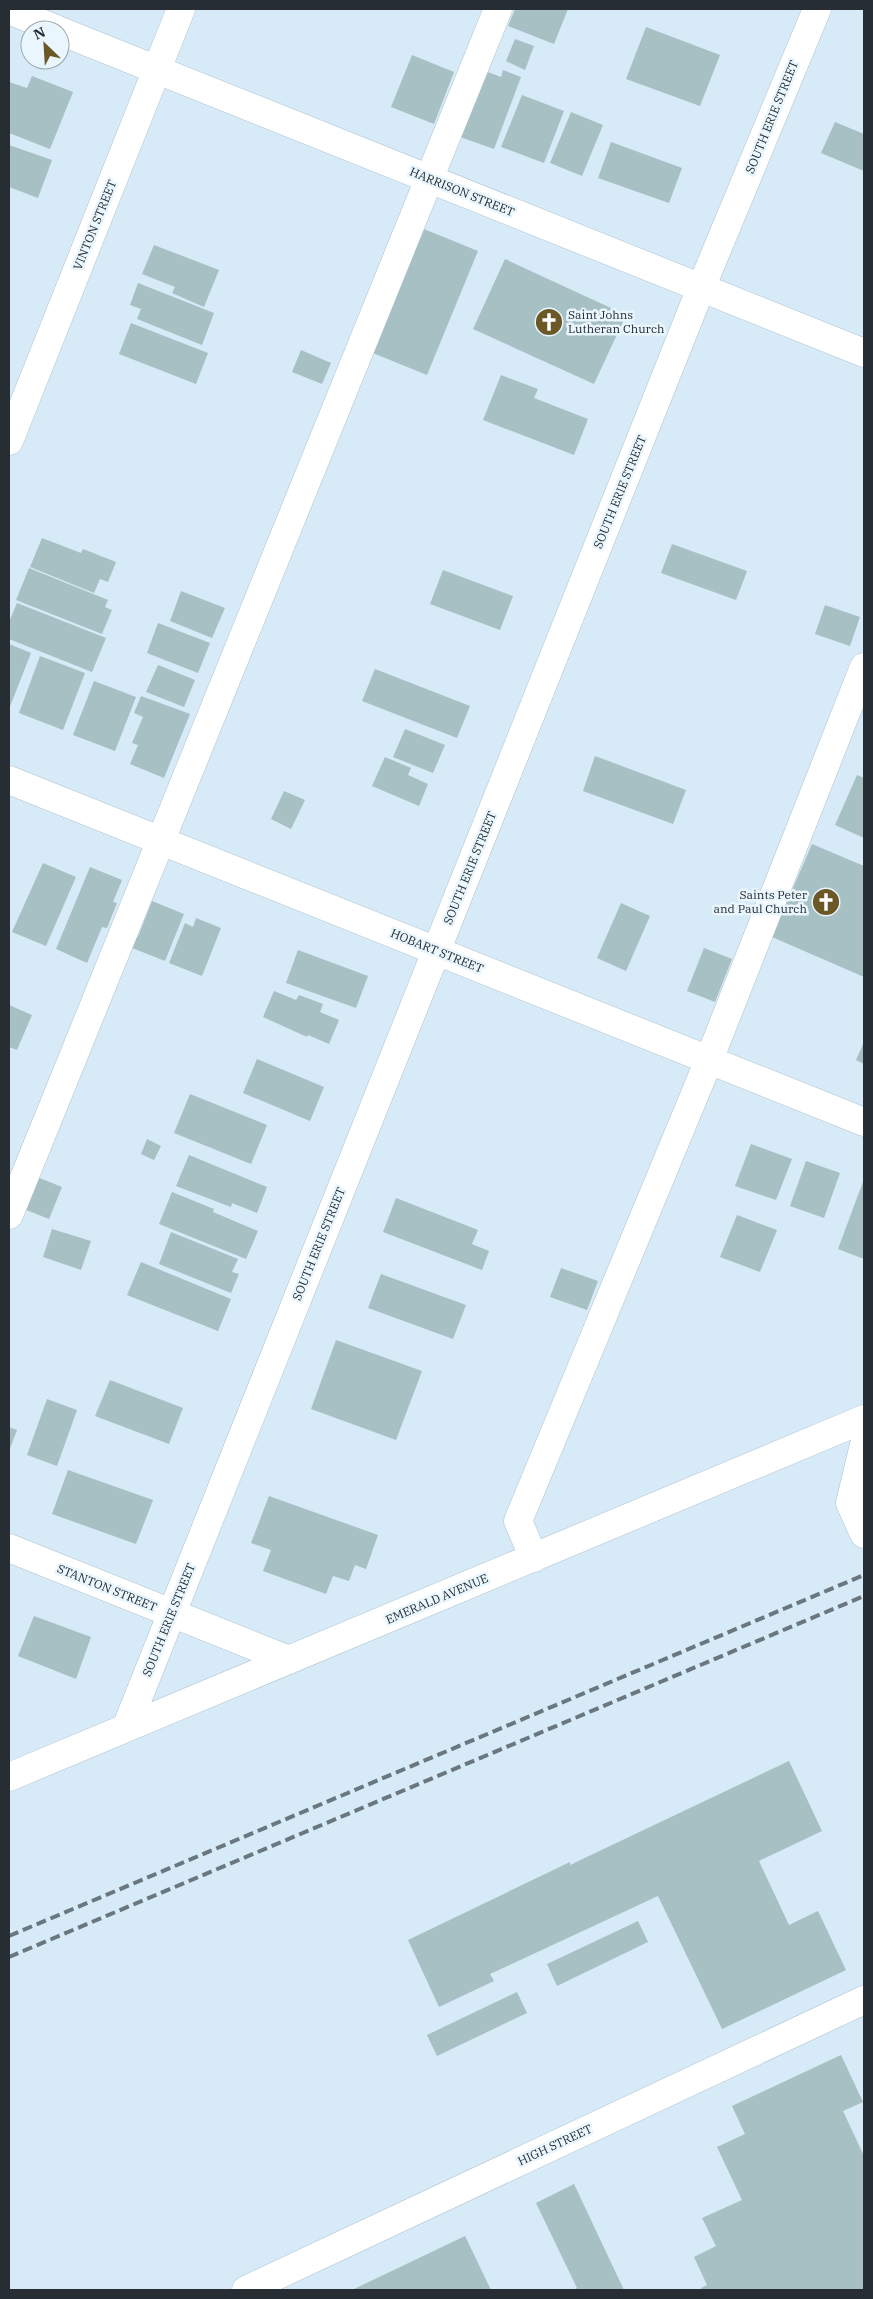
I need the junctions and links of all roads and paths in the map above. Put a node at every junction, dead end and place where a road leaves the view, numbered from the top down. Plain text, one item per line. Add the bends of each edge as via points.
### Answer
1 (181, 9) edge
2 (498, 9) edge
3 (817, 9) edge
4 (9, 10) edge
5 (34, 20) edge
6 (70, 34) edge
7 (157, 70) junction
8 (429, 178) junction
9 (701, 288) junction
10 (864, 354) edge
11 (9, 441) edge
12 (864, 668) edge
13 (9, 780) edge
14 (160, 841) junction
15 (437, 950) junction
16 (708, 1060) junction
17 (864, 1122) edge
18 (9, 1215) edge
19 (864, 1420) edge
20 (864, 1445) edge
21 (864, 1534) edge
22 (9, 1548) edge
23 (534, 1558) junction
24 (172, 1613) junction
25 (289, 1660) junction
26 (126, 1728) junction
27 (9, 1778) edge
28 (864, 2000) edge
29 (246, 2290) edge

1 - 7 street, VINTON STREET
2 - 8 street
3 - 9 street, SOUTH ERIE STREET
4 - 5 street, HARRISON STREET
6 - 7 street, HARRISON STREET
7 - 8 street, HARRISON STREET
7 - 11 street, VINTON STREET
8 - 9 street, HARRISON STREET
8 - 14 street
9 - 10 street, HARRISON STREET
9 - 15 street, SOUTH ERIE STREET
12 - 16 street
13 - 14 street, HOBART STREET
14 - 15 street, HOBART STREET
14 - 18 street
15 - 16 street, HOBART STREET
15 - 24 street, SOUTH ERIE STREET
16 - 17 street, HOBART STREET
16 - 23 street via 518,1521
19 - 23 street, EMERALD AVENUE
20 - 21 street via 850,1503
22 - 24 street, STANTON STREET
23 - 25 street, EMERALD AVENUE
24 - 25 street, STANTON STREET
24 - 26 street, SOUTH ERIE STREET
25 - 26 street, EMERALD AVENUE
26 - 27 street, EMERALD AVENUE
28 - 29 street, HIGH STREET

